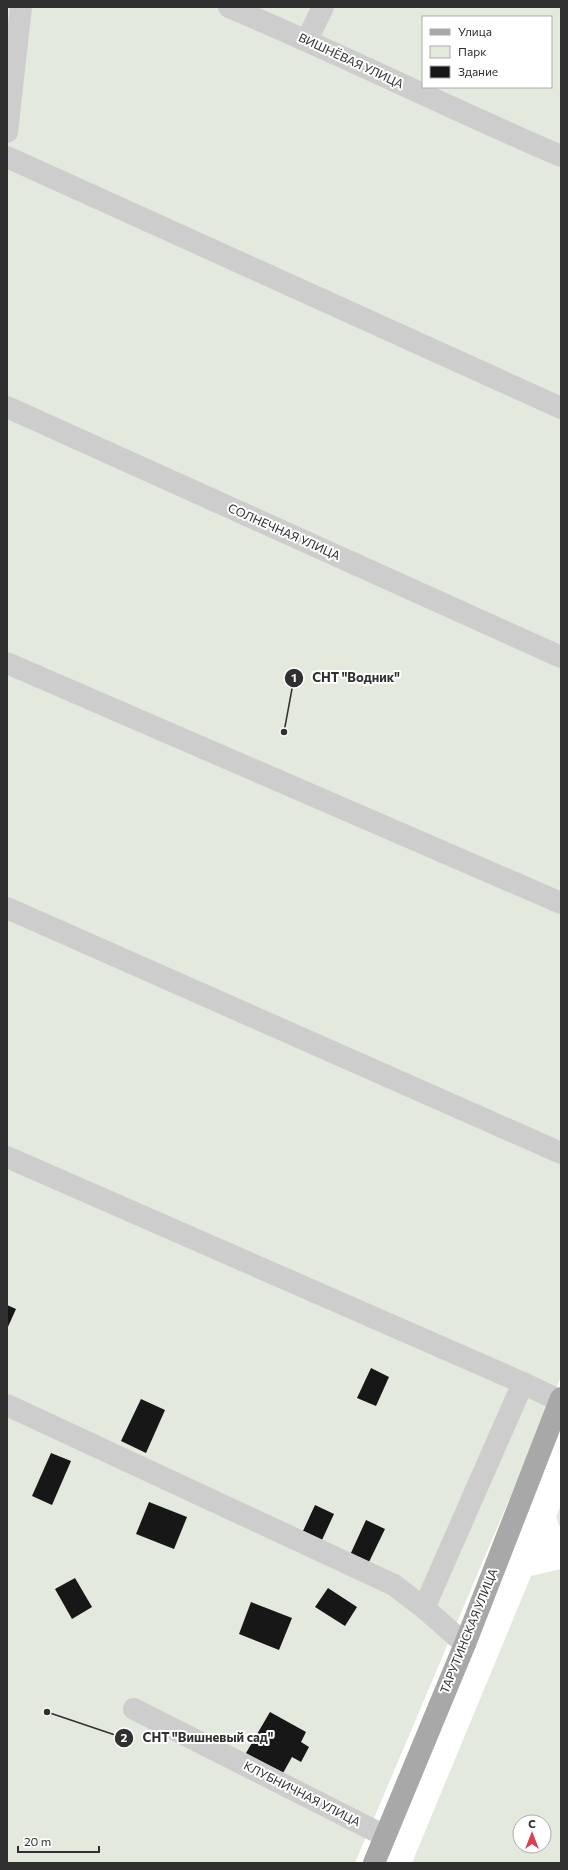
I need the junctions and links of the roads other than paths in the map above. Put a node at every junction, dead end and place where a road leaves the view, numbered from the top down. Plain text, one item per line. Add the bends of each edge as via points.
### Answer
1 (21, 7) edge
2 (229, 7) edge
3 (323, 7) edge
4 (307, 40) junction
5 (7, 132) edge
6 (561, 156) edge
7 (7, 157) edge
8 (7, 407) edge
9 (561, 408) edge
10 (561, 657) edge
11 (7, 663) edge
12 (561, 903) edge
13 (7, 908) edge
14 (561, 1153) edge
15 (7, 1157) edge
16 (523, 1383) junction
17 (560, 1400) edge
18 (7, 1405) edge
19 (424, 1608) junction
20 (465, 1644) junction
21 (134, 1709) dead end
22 (385, 1836) junction
23 (374, 1863) edge

1 - 5 street
2 - 4 street, ВИШНЁВАЯ УЛИЦА
3 - 4 street
4 - 6 street, ВИШНЁВАЯ УЛИЦА via 468,116
7 - 9 street
8 - 10 street, СОЛНЕЧНАЯ УЛИЦА
11 - 12 street
13 - 14 street
15 - 16 street
16 - 17 street
16 - 19 street
17 - 20 main road, ТАРУТИНСКАЯ УЛИЦА
18 - 19 street via 394,1585
19 - 20 street
20 - 22 main road, ТАРУТИНСКАЯ УЛИЦА
21 - 22 street, КЛУБНИЧНАЯ УЛИЦА
22 - 23 main road, ТАРУТИНСКАЯ УЛИЦА

